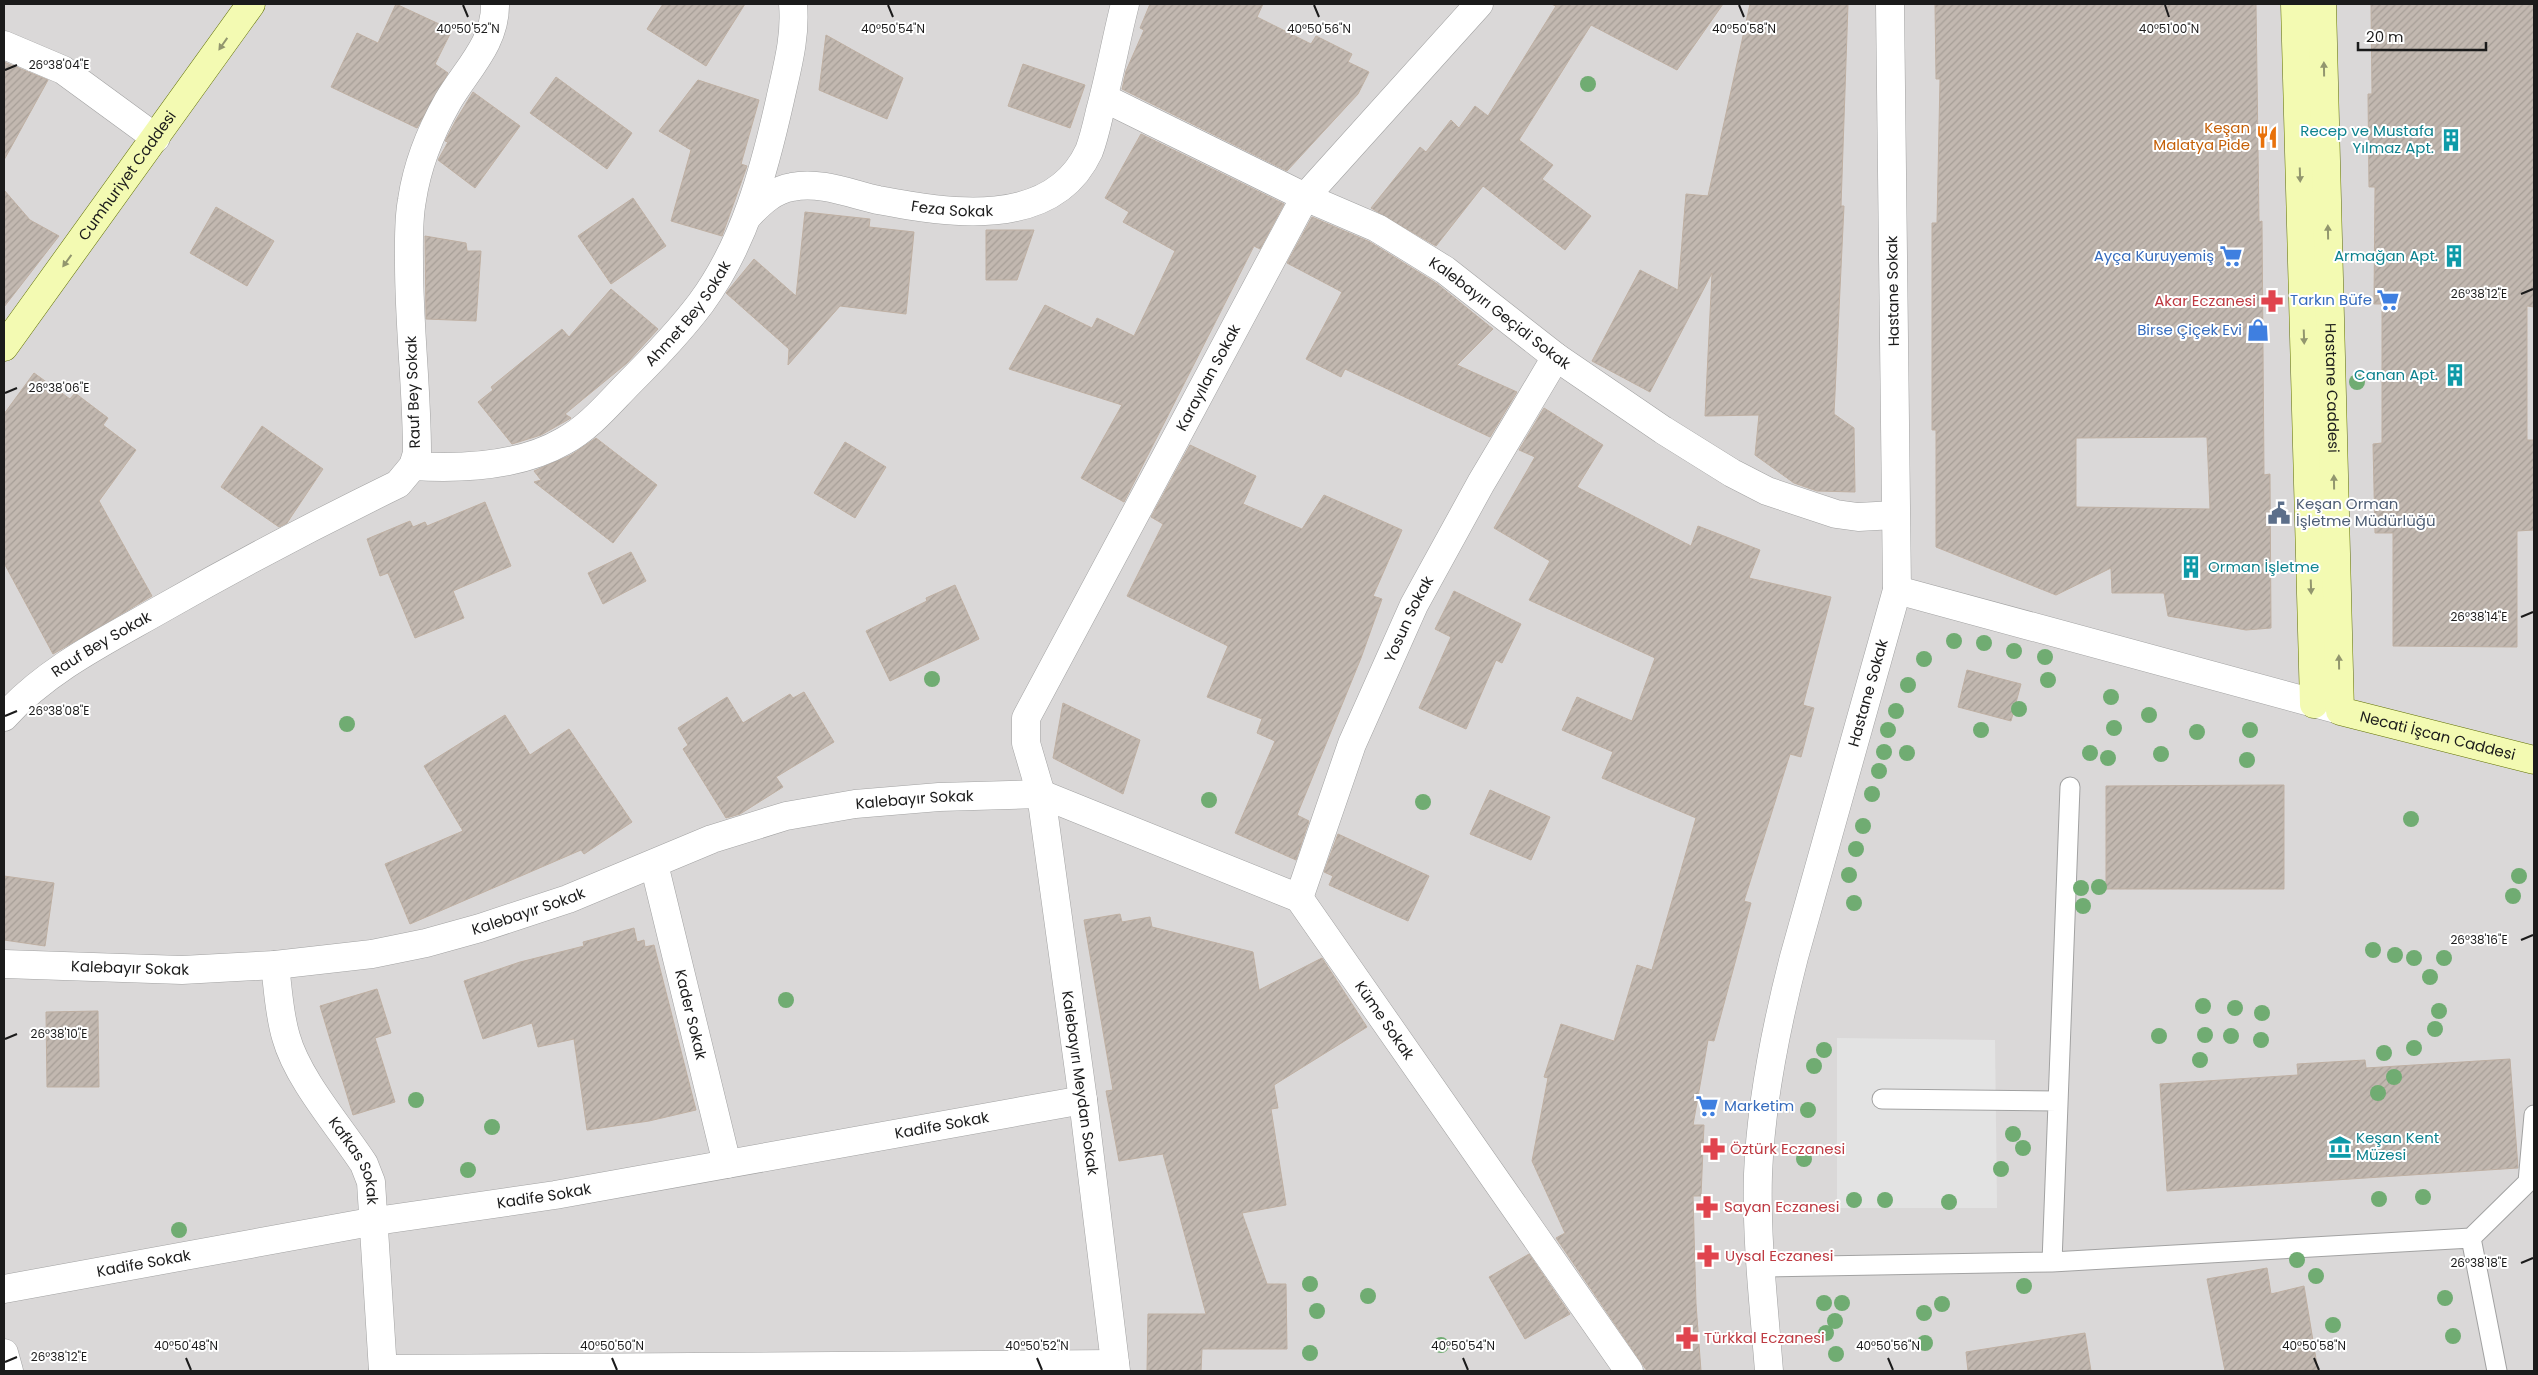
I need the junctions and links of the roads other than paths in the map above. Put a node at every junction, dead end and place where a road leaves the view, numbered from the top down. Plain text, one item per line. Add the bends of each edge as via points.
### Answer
1 (251, 4) edge
2 (494, 4) edge
3 (793, 4) edge
4 (1125, 4) edge
5 (1479, 4) edge
6 (1890, 4) edge
7 (2295, 4) edge
8 (2322, 4) edge
9 (4, 45) edge
10 (1104, 98) junction
11 (156, 138) junction
12 (1305, 196) junction
13 (749, 215) junction
14 (4, 347) edge
15 (1556, 357) junction
16 (413, 466) junction
17 (1896, 515) junction
18 (1897, 590) junction
19 (2314, 704) junction
20 (2340, 710) junction
21 (4, 717) edge
22 (2534, 760) edge
23 (2070, 787) dead end
24 (1041, 794) junction
25 (654, 864) junction
26 (1299, 898) junction
27 (4, 964) edge
28 (275, 966) junction
29 (1882, 1099) dead end
30 (1083, 1100) junction
31 (2058, 1101) junction
32 (2534, 1115) edge
33 (727, 1164) junction
34 (376, 1221) junction
35 (2471, 1238) junction
36 (2052, 1262) junction
37 (1762, 1267) junction
38 (4, 1289) edge
39 (4, 1353) edge
40 (1116, 1367) edge
41 (384, 1370) edge
42 (9, 1371) edge
43 (1629, 1371) edge
44 (1769, 1371) edge
45 (2496, 1371) edge

1 -> 11 main road, Cumhuriyet Caddesi
2 - 16 street, Rauf Bey Sokak via 489,38 436,125 418,173 412,200 409,298 417,443
3 - 13 street, Ahmet Bey Sokak via 791,50 764,169
4 - 10 street, Feza Sokak
5 - 12 street, Karayılan Sokak
6 - 17 street, Hastane Sokak
7 -> 19 main road, Hastane Caddesi
20 -> 8 main road, Hastane Caddesi
9 - 11 street via 63,70
10 - 12 street, Kalebayırı Geçidi Sokak
10 - 13 street, Feza Sokak via 1088,151 1078,168 1050,193 1020,206 964,212 803,185 777,192 763,200
11 -> 14 main road, Cumhuriyet Caddesi
12 - 15 street, Kalebayırı Geçidi Sokak via 1377,228 1446,270
12 - 24 street, Karayılan Sokak via 1026,718 1026,743
13 - 16 street, Ahmet Bey Sokak via 720,274 702,302 650,362 580,431 542,451 510,460 447,468
15 - 17 street, Kalebayırı Geçidi Sokak via 1663,430 1768,491 1836,514 1858,517
15 - 26 street, Yosun Sokak via 1480,483 1414,605 1352,744
16 - 21 street, Rauf Bey Sokak via 398,484 323,520 59,668 18,701
17 - 18 street, Hastane Sokak
18 - 19 street
18 - 37 street, Hastane Sokak via 1784,997 1767,1090 1758,1173
19 - 20 street
20 - 22 main road, Necati İşcan Caddesi
23 - 31 lane
24 - 25 street, Kalebayır Sokak via 855,804 786,816 712,839
24 - 26 street
24 - 30 street, Kalebayırı Meydan Sokak
25 - 28 street, Kalebayır Sokak via 568,899 426,943 372,954
25 - 33 street, Kader Sokak
26 - 43 street, Küme Sokak
27 - 28 street, Kalebayır Sokak via 182,970
28 - 34 street, Kafkas Sokak via 286,1039 319,1099 364,1164 371,1182
29 - 31 lane
30 - 33 street, Kadife Sokak
30 - 40 street, Kalebayırı Meydan Sokak
31 - 36 lane
32 - 35 lane via 2528,1182
33 - 34 street, Kadife Sokak via 554,1195
34 - 38 street, Kadife Sokak
34 - 41 street, Kafkas Sokak
35 - 36 lane
35 - 45 lane
36 - 37 lane
37 - 44 street, Hastane Sokak
39 - 42 street
40 - 41 street

